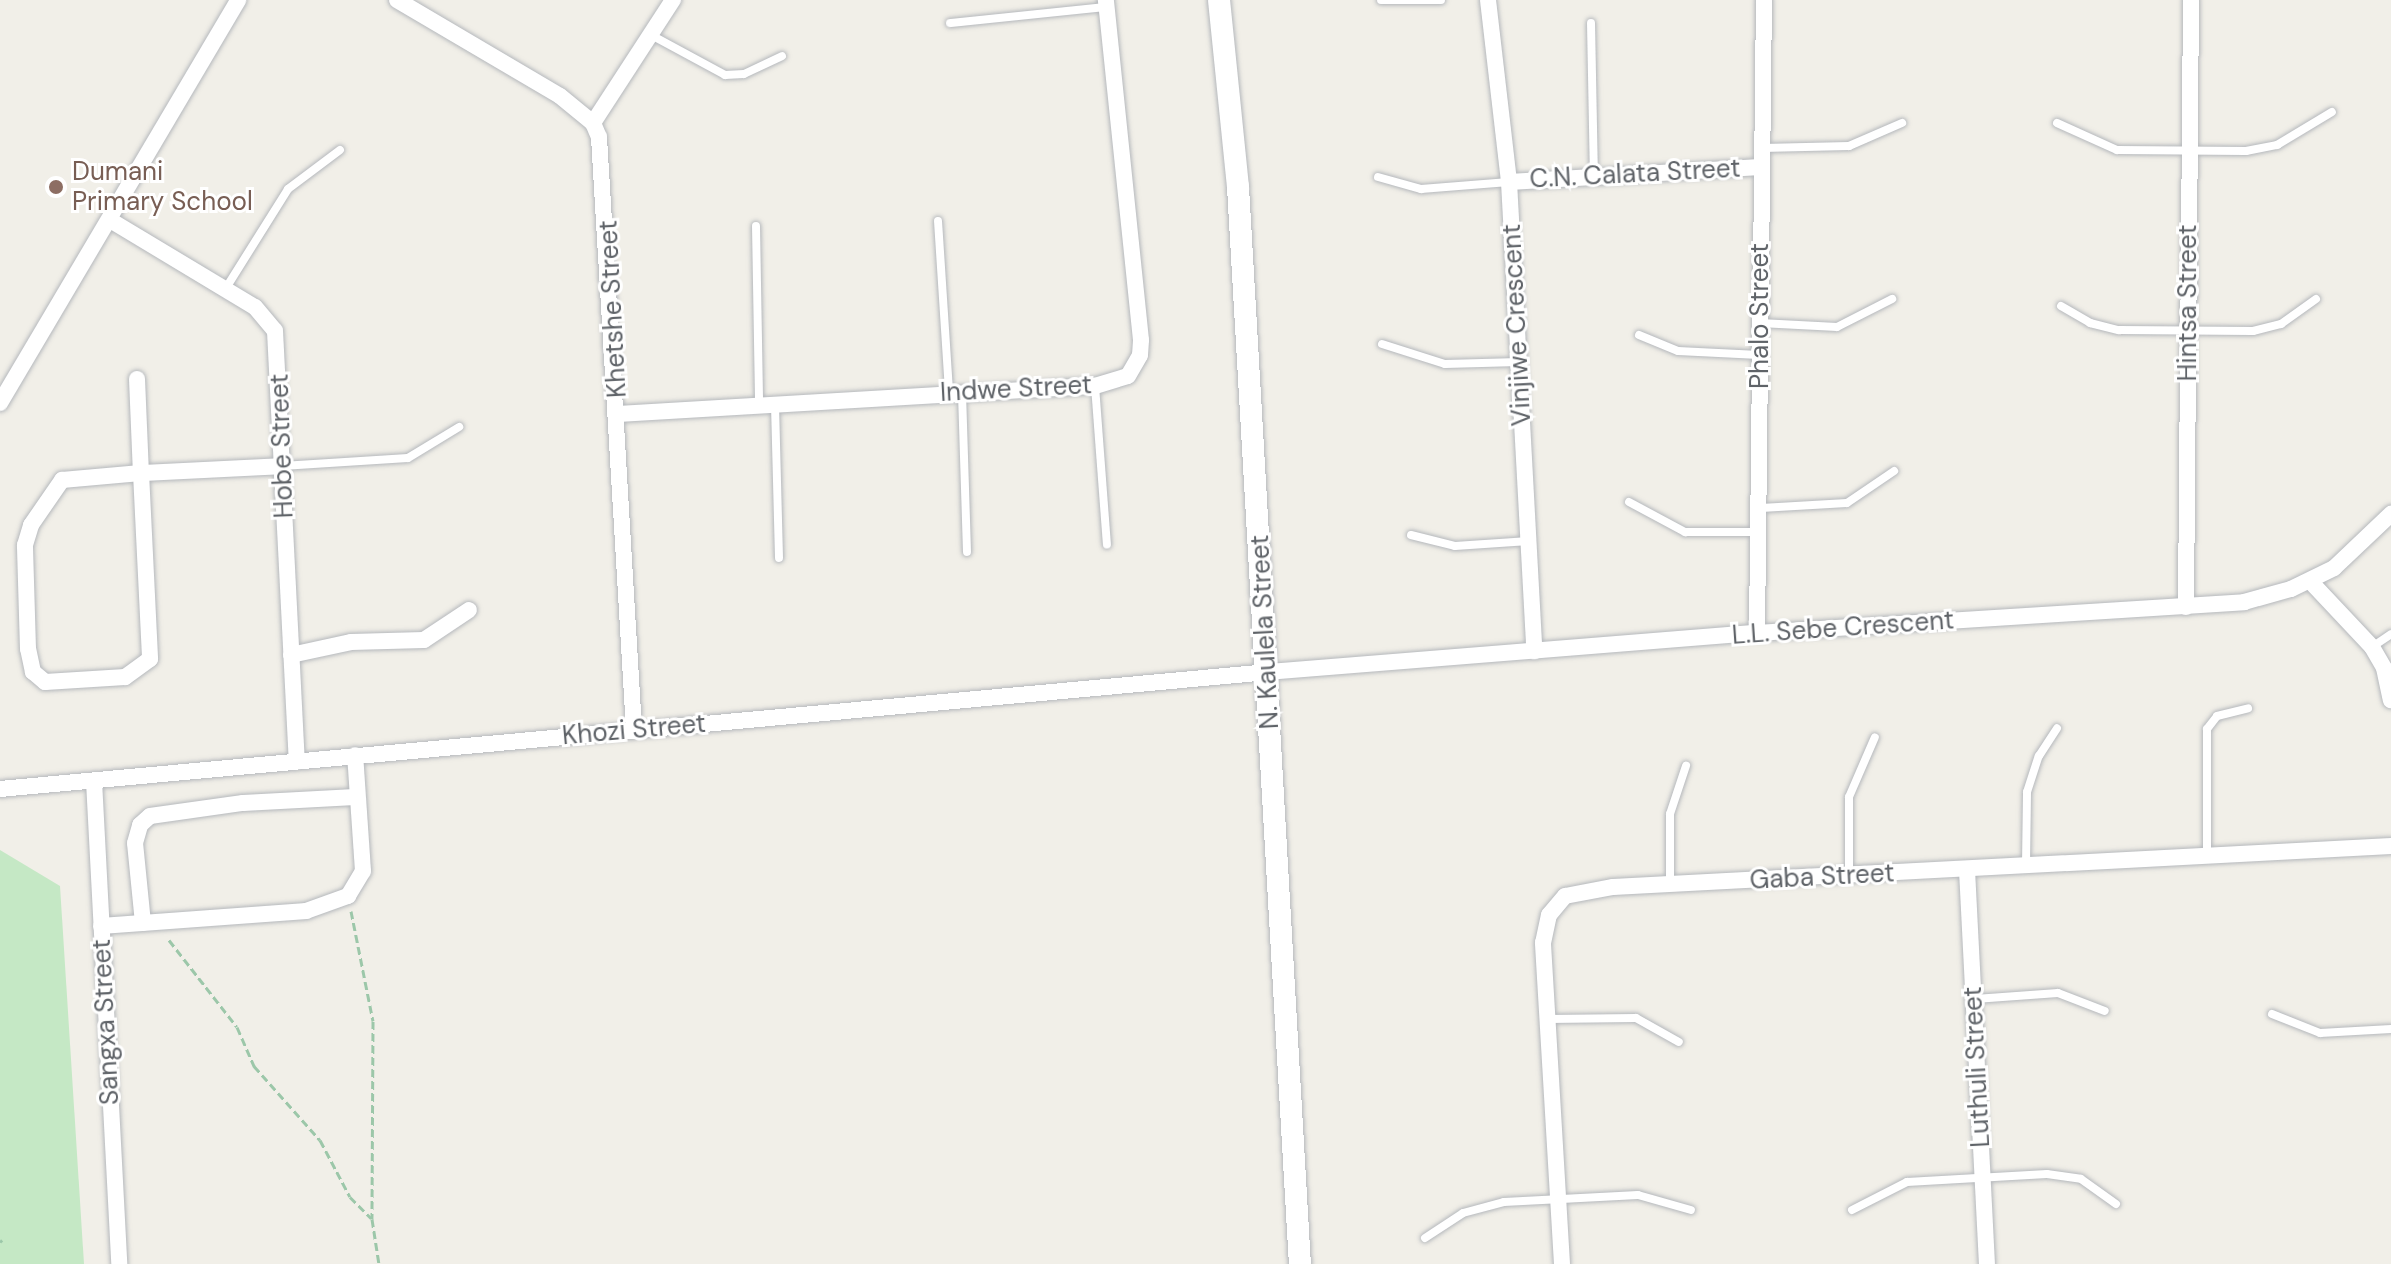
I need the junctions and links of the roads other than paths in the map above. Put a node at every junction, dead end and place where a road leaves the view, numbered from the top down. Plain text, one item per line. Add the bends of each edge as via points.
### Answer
1 (238, 0) edge
2 (397, 0) edge
3 (673, 0) edge
4 (1219, 0) edge
5 (1381, 0) edge
6 (1441, 0) edge
7 (1488, 0) edge
8 (1764, 0) edge
9 (2191, 0) edge
10 (1106, 4) edge
11 (950, 23) dead end
12 (1591, 23) dead end
13 (653, 36) junction
14 (782, 56) dead end
15 (2332, 112) dead end
16 (593, 123) junction
17 (1902, 123) dead end
18 (2057, 123) dead end
19 (1761, 148) junction
20 (340, 150) dead end
21 (2189, 151) junction
22 (1761, 167) junction
23 (1378, 177) dead end
24 (1594, 177) junction
25 (1509, 182) junction
26 (110, 220) junction
27 (938, 221) dead end
28 (756, 226) dead end
29 (226, 288) junction
30 (1892, 299) dead end
31 (2316, 299) dead end
32 (2061, 306) dead end
33 (1760, 323) junction
34 (2188, 333) junction
35 (1639, 335) dead end
36 (1382, 344) dead end
37 (1759, 355) junction
38 (1520, 362) junction
39 (137, 379) dead end
40 (1095, 386) junction
41 (955, 392) junction
42 (0, 403) edge
43 (767, 404) junction
44 (618, 414) junction
45 (459, 427) dead end
46 (282, 466) junction
47 (1894, 471) dead end
48 (141, 473) junction
49 (1629, 502) dead end
50 (1761, 508) junction
51 (2391, 514) edge
52 (1760, 532) junction
53 (1411, 535) dead end
54 (1530, 541) junction
55 (1107, 545) dead end
56 (967, 552) dead end
57 (779, 558) dead end
58 (2310, 581) junction
59 (2186, 607) junction
60 (469, 610) dead end
61 (1757, 633) junction
62 (2391, 634) edge
63 (2372, 647) junction
64 (1534, 651) junction
65 (291, 655) junction
66 (1268, 672) junction
67 (2391, 700) edge
68 (2248, 708) dead end
69 (2057, 728) dead end
70 (634, 729) junction
71 (1875, 737) dead end
72 (355, 755) junction
73 (297, 761) junction
74 (1686, 766) dead end
75 (94, 781) junction
76 (0, 789) edge
77 (355, 797) junction
78 (2391, 846) edge
79 (2207, 855) junction
80 (2026, 866) junction
81 (1967, 870) junction
82 (1849, 876) junction
83 (1670, 884) junction
84 (143, 923) junction
85 (101, 926) junction
86 (1975, 999) junction
87 (2105, 1011) dead end
88 (2272, 1014) dead end
89 (1548, 1019) junction
90 (2391, 1029) edge
91 (1679, 1042) dead end
92 (1982, 1179) junction
93 (1560, 1199) junction
94 (2116, 1204) dead end
95 (1691, 1210) dead end
96 (1852, 1210) dead end
97 (1425, 1238) dead end
98 (119, 1264) edge
99 (1300, 1264) edge
100 (1562, 1264) edge
101 (1987, 1264) edge

1 - 26 street
2 - 16 street via 560,96
3 - 13 street
4 - 66 street, N. Kaulela Street via 1238,187
5 - 6 lane
7 - 25 street, Vinjiwe Crescent
8 - 19 street, Phalo Street
9 - 21 street, Hintsa Street
10 - 11 lane
10 - 40 street, Indwe Street via 1141,340 1140,355 1128,376
12 - 24 lane
13 - 14 lane via 725,75 744,74
13 - 16 street
15 - 21 lane via 2262,150
16 - 44 street, Khetshe Street via 605,169
17 - 19 lane via 1849,146
18 - 21 lane via 2117,150
19 - 22 street, Phalo Street
20 - 29 lane via 288,189
21 - 34 street, Hintsa Street
22 - 24 street, C.N. Calata Street
22 - 33 street, Phalo Street
23 - 25 lane via 1421,189
24 - 25 street, C.N. Calata Street
25 - 38 street, Vinjiwe Crescent
26 - 29 street, Hobe Street
26 - 42 street
27 - 41 lane
28 - 43 lane
29 - 46 street, Hobe Street via 255,307 275,331
30 - 33 lane via 1837,327
31 - 34 lane via 2268,329
32 - 34 lane via 2103,327
33 - 37 street, Phalo Street
34 - 59 street, Hintsa Street
35 - 37 lane via 1678,351
36 - 38 lane via 1445,364
37 - 50 street, Phalo Street
38 - 54 street, Vinjiwe Crescent
39 - 48 street
40 - 41 street, Indwe Street
40 - 55 lane
41 - 43 street, Indwe Street
41 - 56 lane
43 - 44 street, Indwe Street
43 - 57 lane
44 - 70 street, Khetshe Street
45 - 46 lane via 408,458
46 - 48 street
46 - 65 street, Hobe Street
47 - 50 lane via 1847,503
48 - 48 street via 62,480 31,525 24,557 28,649 33,672 45,682 125,677 150,659
49 - 52 lane via 1685,532
50 - 52 street, Phalo Street
51 - 58 street, L.L. Sebe Crescent via 2351,556
52 - 61 street, Phalo Street
53 - 54 lane via 1455,546
54 - 64 street, Vinjiwe Crescent
58 - 59 street, L.L. Sebe Crescent via 2244,602
58 - 63 street
59 - 61 street, L.L. Sebe Crescent
60 - 65 street via 424,640 351,642
61 - 64 street, L.L. Sebe Crescent
62 - 63 lane
63 - 67 street via 2384,668
64 - 66 street, L.L. Sebe Crescent
65 - 73 street, Hobe Street
66 - 70 street, Khozi Street
66 - 99 street, N. Kaulela Street
68 - 79 lane via 2217,716 2207,729
69 - 80 lane via 2039,756 2027,792
70 - 72 street, Khozi Street
71 - 82 lane via 1849,797
72 - 73 street, Khozi Street
72 - 77 street
73 - 75 street, Khozi Street
74 - 83 lane via 1670,814
75 - 76 street, Khozi Street
75 - 85 street, Sangxa Street
77 - 84 street via 363,871 348,896 306,911
77 - 84 street via 243,803 150,816 140,825 135,843
78 - 79 street, Gaba Street
79 - 80 street, Gaba Street
80 - 81 street, Gaba Street
81 - 82 street, Gaba Street
81 - 86 street, Luthuli Street
82 - 83 street, Gaba Street
83 - 89 street, Gaba Street via 1590,889 1555,905 1543,943
84 - 85 street
85 - 98 street, Sangxa Street
86 - 87 lane via 2058,993
86 - 92 street, Luthuli Street
88 - 90 lane via 2320,1033
89 - 91 lane via 1636,1018
89 - 93 street, Gaba Street
92 - 94 lane via 2066,1174
92 - 96 lane via 1907,1182
92 - 101 street, Luthuli Street
93 - 95 lane via 1653,1196
93 - 97 lane via 1481,1206
93 - 100 street, Gaba Street

